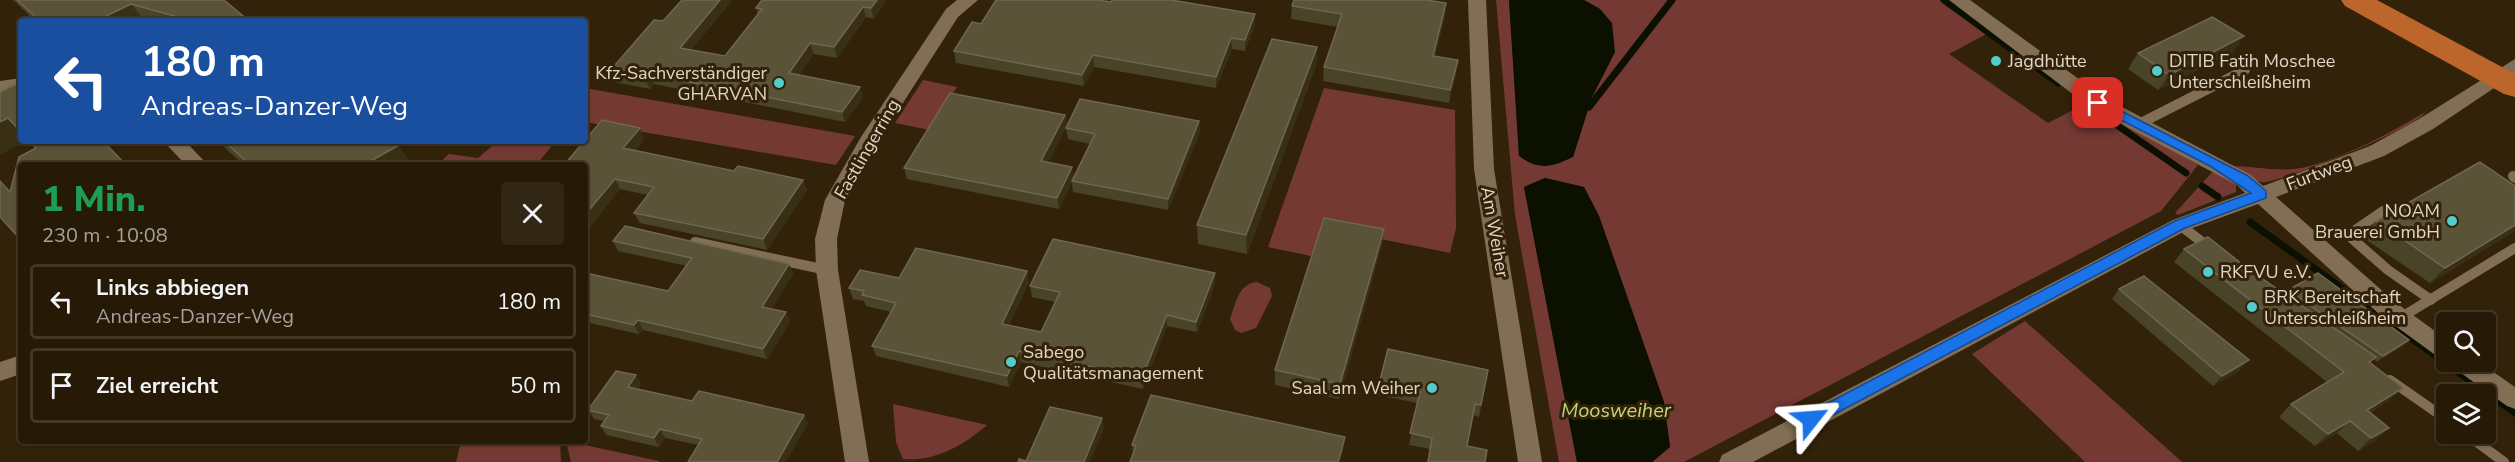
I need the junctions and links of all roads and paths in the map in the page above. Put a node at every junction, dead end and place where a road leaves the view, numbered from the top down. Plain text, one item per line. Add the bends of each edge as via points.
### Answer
1 (969, 0) edge
2 (1477, 0) edge
3 (1958, 0) edge
4 (2355, 0) edge
5 (2397, 0) edge
6 (2515, 64) edge
7 (2245, 70) dead end
8 (18, 84) edge
9 (0, 87) edge
10 (2515, 87) edge
11 (2139, 124) junction
12 (176, 144) edge
13 (195, 162) edge
14 (2261, 195) junction
15 (2383, 211) dead end
16 (2180, 225) junction
17 (688, 241) edge
18 (2515, 248) edge
19 (2217, 254) edge
20 (827, 270) junction
21 (2431, 300) junction
22 (2400, 318) junction
23 (2436, 344) edge
24 (18, 365) edge
25 (2376, 370) edge
26 (0, 372) edge
27 (2476, 372) edge
28 (2515, 399) edge
29 (2436, 412) edge
30 (2480, 444) edge
31 (857, 462) edge
32 (1530, 462) edge
33 (1731, 462) edge
34 (2504, 462) edge

1 - 20 street, Fastlingerring via 952,13 849,173 835,200 826,239
2 - 32 street, Am Weiher via 1484,169
3 - 11 street via 2098,103
4 - 10 highway
5 - 6 highway
6 - 14 street, Furtweg via 2470,96 2377,151
7 - 11 lane
8 - 9 street
11 - 14 street via 2215,163
12 - 13 street
14 - 16 street, Furtweg
14 - 22 street
15 - 21 lane via 2348,235
16 - 19 lane
16 - 33 street, Furtweg
17 - 20 lane
18 - 21 lane
20 - 31 street, Fastlingerring
21 - 22 lane
22 - 23 street
24 - 26 street
25 - 29 lane
27 - 28 street
30 - 34 lane

